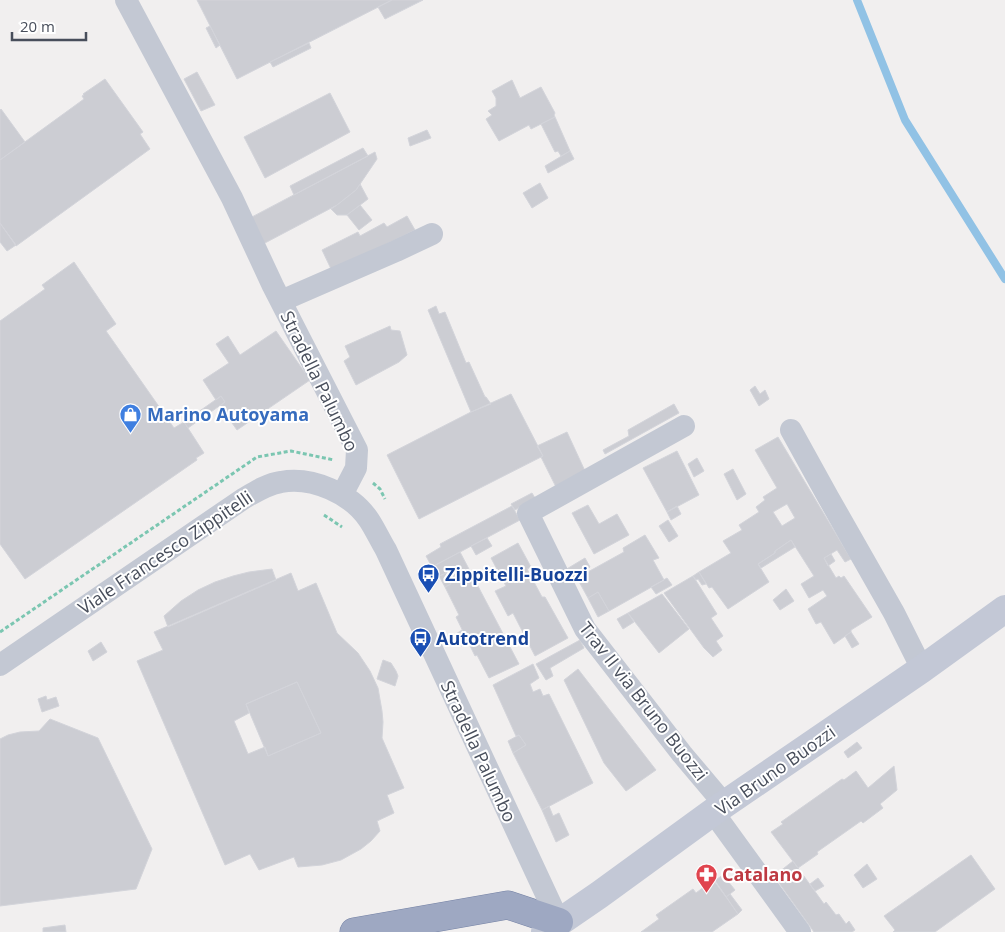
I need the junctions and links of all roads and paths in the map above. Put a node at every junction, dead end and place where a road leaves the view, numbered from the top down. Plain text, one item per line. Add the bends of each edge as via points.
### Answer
1 (126, 0) edge
2 (432, 234) dead end
3 (281, 301) junction
4 (684, 426) dead end
5 (792, 430) dead end
6 (356, 468) junction
7 (342, 495) junction
8 (389, 507) dead end
9 (324, 514) dead end
10 (348, 532) dead end
11 (1005, 609) edge
12 (0, 632) edge
13 (0, 664) edge
14 (926, 666) junction
15 (719, 809) junction
16 (552, 927) edge
17 (354, 932) edge
18 (800, 932) edge

1 - 3 street, Stradella Palumbo via 232,198
2 - 3 street
3 - 6 street, Stradella Palumbo via 357,450
4 - 15 street, Trav II via Bruno Buozzi via 528,513 585,629 676,746
5 - 14 street
6 - 7 street, Stradella Palumbo
6 - 8 path via 380,489
6 - 12 path via 328,458 291,451 257,456
7 - 13 street, Viale Francesco Zippitelli via 306,481 282,482 261,488
7 - 16 street, Stradella Palumbo via 368,519 386,550
9 - 10 path
11 - 14 main road, Via Bruno Buozzi
14 - 15 main road, Via Bruno Buozzi
15 - 16 main road, Via Bruno Buozzi
15 - 18 street
16 - 17 highway via 508,905

